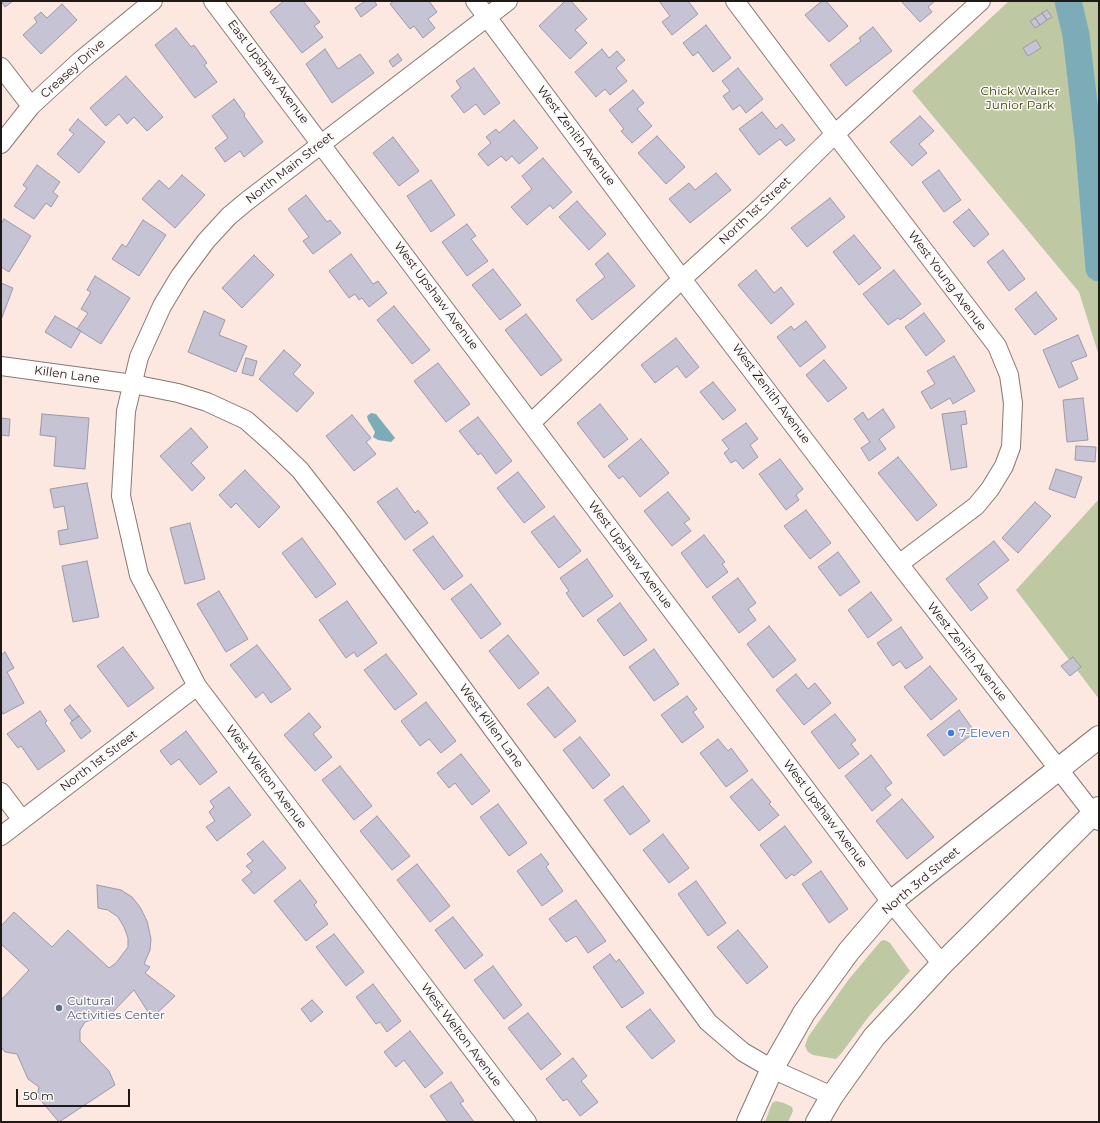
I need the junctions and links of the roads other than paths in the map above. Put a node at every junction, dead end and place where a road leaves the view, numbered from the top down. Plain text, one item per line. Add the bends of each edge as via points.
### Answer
1 (153, 1) edge
2 (213, 1) edge
3 (475, 1) edge
4 (508, 1) edge
5 (735, 1) edge
6 (982, 1) edge
7 (487, 17) junction
8 (1, 67) edge
9 (32, 106) junction
10 (835, 134) junction
11 (1, 144) edge
12 (322, 144) junction
13 (682, 279) junction
14 (1, 366) edge
15 (133, 384) junction
16 (531, 423) junction
17 (899, 564) junction
18 (197, 686) junction
19 (1099, 737) edge
20 (1058, 769) junction
21 (1, 792) edge
22 (1097, 814) edge
23 (22, 820) junction
24 (1, 836) edge
25 (891, 902) junction
26 (942, 964) junction
27 (772, 1069) junction
28 (832, 1096) junction
29 (527, 1122) edge
30 (748, 1122) edge
31 (817, 1122) edge

1 - 9 street, Creasey Drive
2 - 12 street, East Upshaw Avenue
3 - 7 street, West Zenith Avenue
4 - 7 street, North Main Street
5 - 10 street, West Young Avenue
6 - 10 street, North 1st Street
7 - 12 street, North Main Street
7 - 13 street, West Zenith Avenue
8 - 9 street
9 - 11 street, Creasey Drive
10 - 13 street, North 1st Street via 760,208
10 - 17 street, West Young Avenue via 997,346 1009,375 1013,403 1011,447 1004,466 976,506
12 - 15 street, North Main Street via 229,216 206,241 162,306 139,357
12 - 16 street, West Upshaw Avenue
13 - 16 street, North 1st Street
13 - 17 street, West Zenith Avenue
14 - 15 street, Killen Lane
15 - 18 street, West Welton Avenue via 126,411 121,496 138,575
15 - 27 street, West Killen Lane via 178,392 246,420 300,470 708,1022 743,1052
16 - 25 street, West Upshaw Avenue
17 - 20 street, West Zenith Avenue
18 - 23 street, North 1st Street
18 - 29 street, West Welton Avenue
19 - 20 main road, North 3rd Street
20 - 22 street, West Zenith Avenue
20 - 25 main road, North 3rd Street
21 - 23 street
22 - 26 main road
23 - 24 street, North 1st Street
25 - 26 street, West Upshaw Avenue
25 - 27 main road, North 3rd Street via 849,951 808,1007
26 - 28 main road via 874,1037
27 - 28 street, West Killen Lane
27 - 30 main road, North 3rd Street
28 - 31 main road

